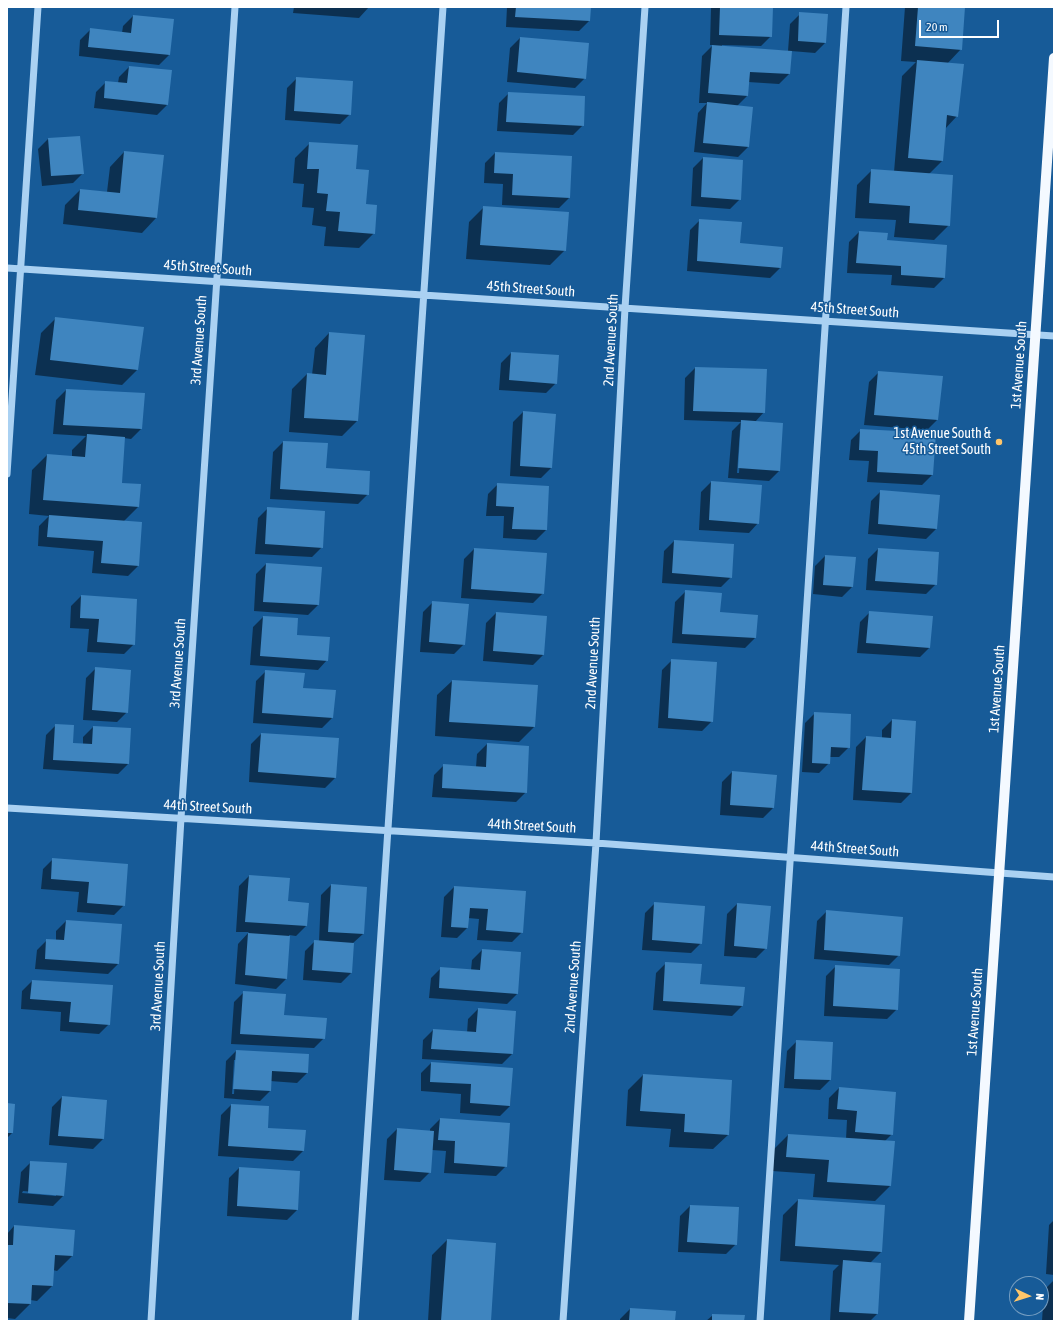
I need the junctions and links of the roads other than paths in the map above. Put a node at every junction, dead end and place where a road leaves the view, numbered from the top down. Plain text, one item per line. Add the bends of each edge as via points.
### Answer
1 (38, 7) edge
2 (235, 7) edge
3 (443, 7) edge
4 (645, 7) edge
5 (846, 7) edge
6 (1054, 58) edge
7 (7, 268) edge
8 (21, 269) junction
9 (216, 282) junction
10 (424, 295) junction
11 (625, 308) junction
12 (826, 321) junction
13 (1036, 335) junction
14 (1054, 336) edge
15 (7, 474) edge
16 (7, 808) edge
17 (181, 818) junction
18 (388, 830) junction
19 (596, 843) junction
20 (790, 857) junction
21 (999, 873) junction
22 (1054, 877) edge
23 (151, 1321) edge
24 (355, 1321) edge
25 (562, 1321) edge
26 (760, 1321) edge
27 (968, 1321) edge

1 - 8 street
2 - 9 street, 3rd Avenue South
3 - 10 street
4 - 11 street, 2nd Avenue South
5 - 12 street
6 - 13 main road, 1st Avenue South
7 - 8 street, 45th Street South
8 - 9 street, 45th Street South
8 - 15 street
9 - 10 street, 45th Street South
9 - 17 street, 3rd Avenue South
10 - 11 street, 45th Street South
10 - 18 street
11 - 12 street, 45th Street South
11 - 19 street, 2nd Avenue South
12 - 13 street, 45th Street South
12 - 20 street
13 - 14 street, 45th Street South
13 - 21 main road, 1st Avenue South
16 - 17 street, 44th Street South
17 - 18 street, 44th Street South
17 - 23 street, 3rd Avenue South
18 - 19 street, 44th Street South
18 - 24 street
19 - 20 street, 44th Street South
19 - 25 street, 2nd Avenue South
20 - 21 street, 44th Street South
20 - 26 street
21 - 22 street, 44th Street South
21 - 27 main road, 1st Avenue South

